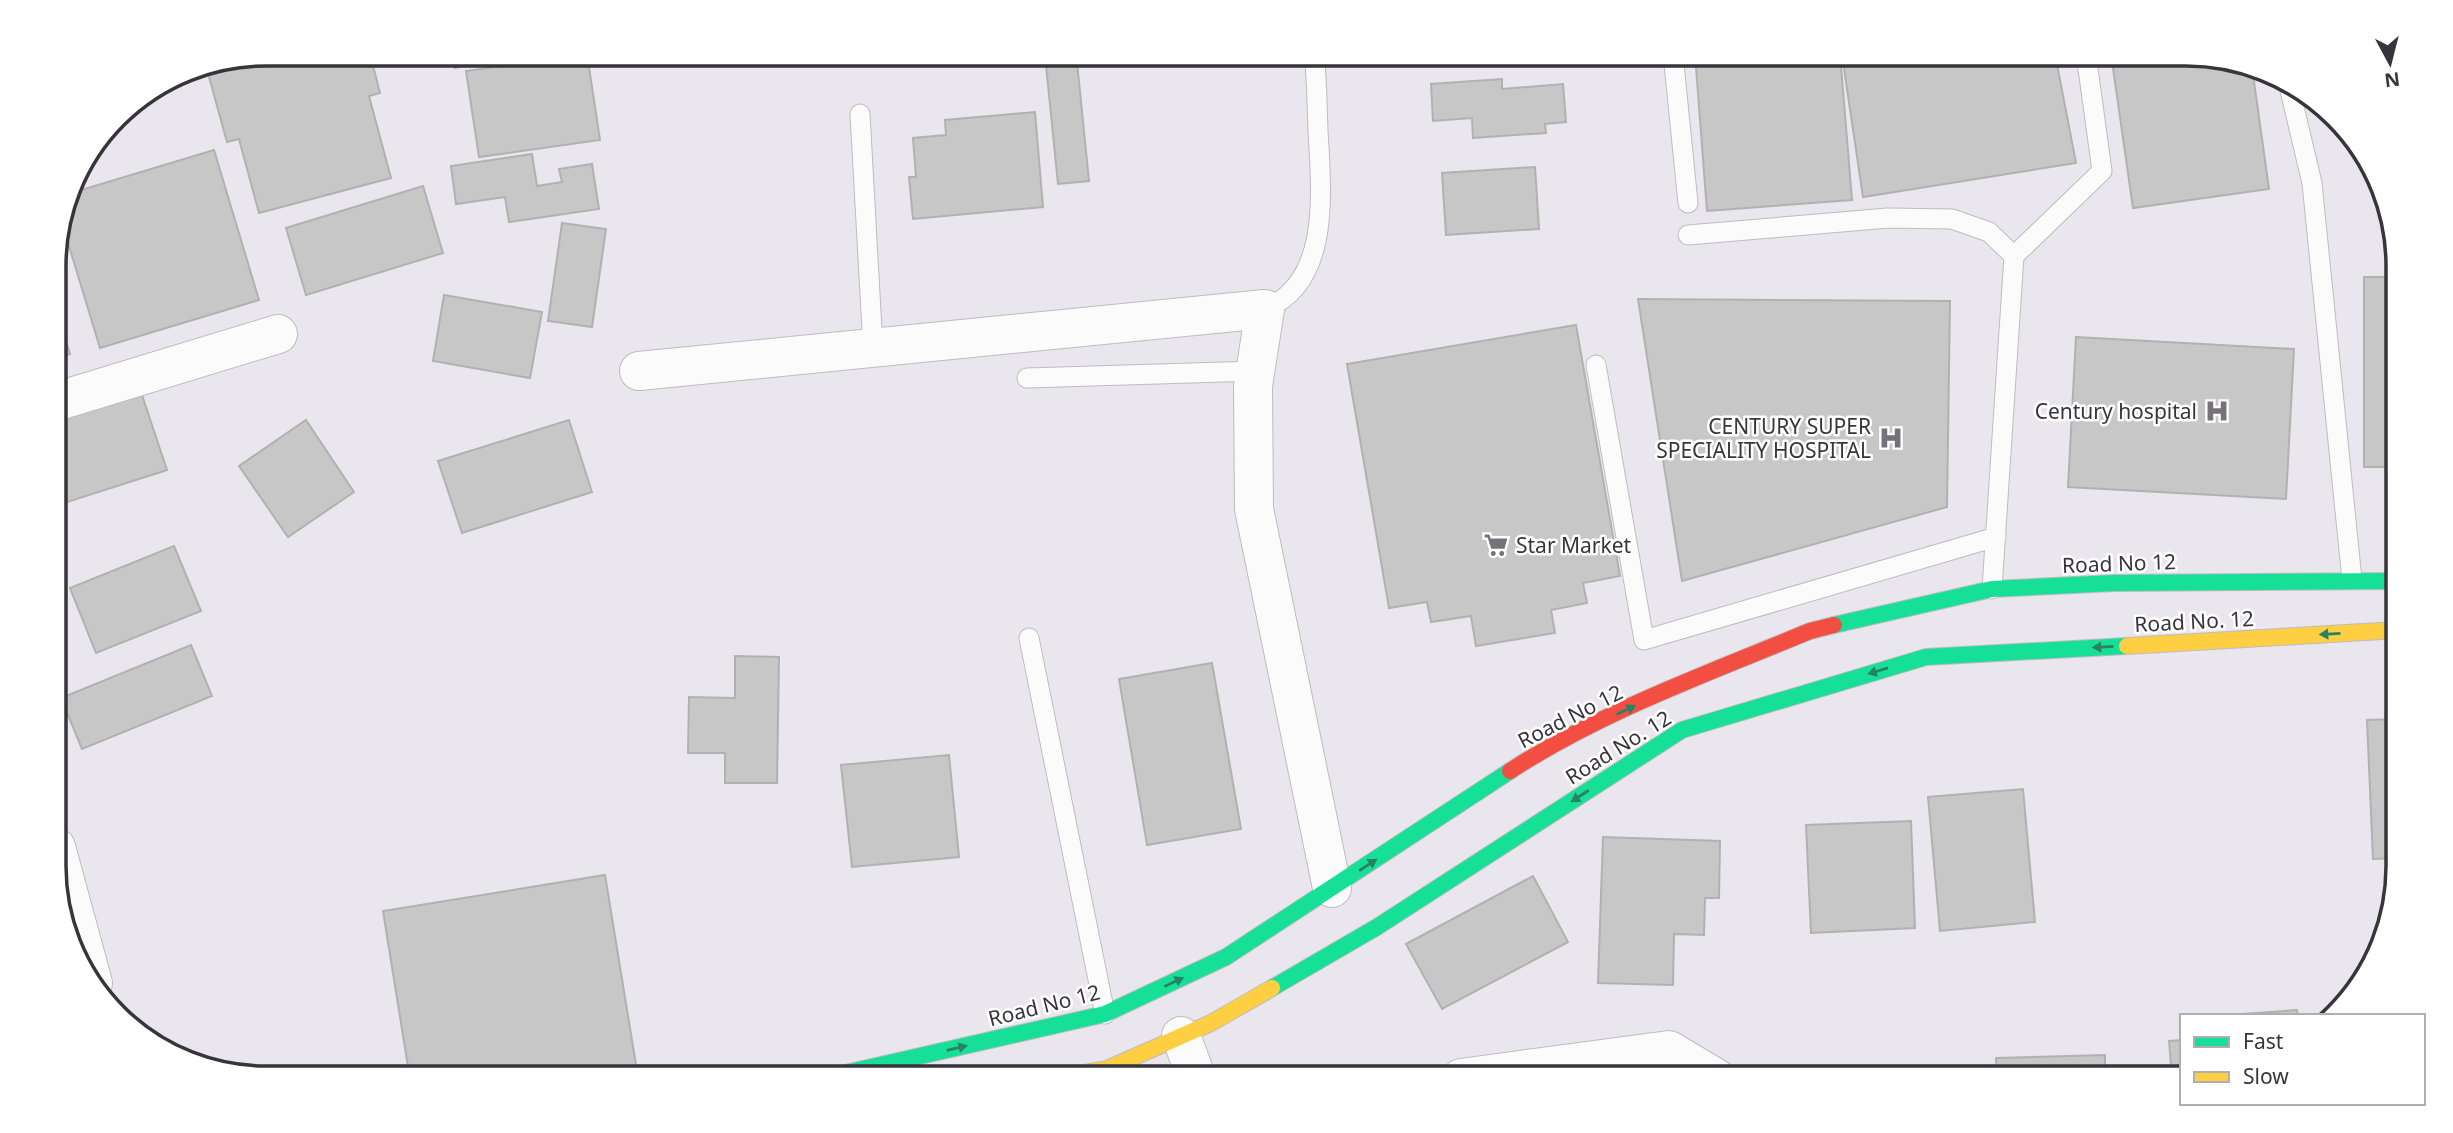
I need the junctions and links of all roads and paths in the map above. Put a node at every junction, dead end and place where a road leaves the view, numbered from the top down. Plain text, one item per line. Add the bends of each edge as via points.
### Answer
1 (1315, 66) edge
2 (1674, 66) edge
3 (2088, 66) edge
4 (2292, 97) edge
5 (860, 114) dead end
6 (1688, 203) dead end
7 (1688, 235) dead end
8 (2014, 256) junction
9 (1265, 309) junction
10 (278, 334) dead end
11 (873, 348) junction
12 (1596, 365) dead end
13 (639, 371) dead end
14 (1256, 371) junction
15 (1027, 378) dead end
16 (67, 398) edge
17 (1996, 537) junction
18 (2352, 580) junction
19 (2386, 581) edge
20 (1992, 589) junction
21 (2386, 631) edge
22 (1029, 638) dead end
23 (1332, 888) junction
24 (68, 890) edge
25 (82, 944) edge
26 (1105, 1014) junction
27 (1181, 1036) junction
28 (876, 1066) edge
29 (1114, 1066) edge
30 (1192, 1066) edge
31 (1554, 1066) edge
32 (1696, 1066) edge

1 - 9 lane via 1323,209 1297,285 1284,301
2 - 6 lane
3 - 8 lane via 2102,171
4 - 18 lane via 2312,183
5 - 11 lane
7 - 8 lane via 1888,218 1952,219 1989,232
8 - 17 lane
9 - 11 street
9 - 14 street
10 - 16 street
11 - 13 street
12 - 17 lane via 1644,640
14 - 15 lane
14 - 23 street via 1255,509
17 - 20 lane
18 - 19 main road, Road No 12
18 - 20 main road, Road No 12
23 -> 20 main road, Road No 12 via 1548,746 1660,694 1810,631
21 -> 27 main road, Road No. 12 via 1926,657 1682,730 1377,927
22 - 26 lane
26 -> 23 main road, Road No 12 via 1226,957
24 - 25 street
28 -> 26 main road, Road No 12
27 - 29 main road, Road No. 12
27 - 30 street
31 - 32 street via 1669,1050

